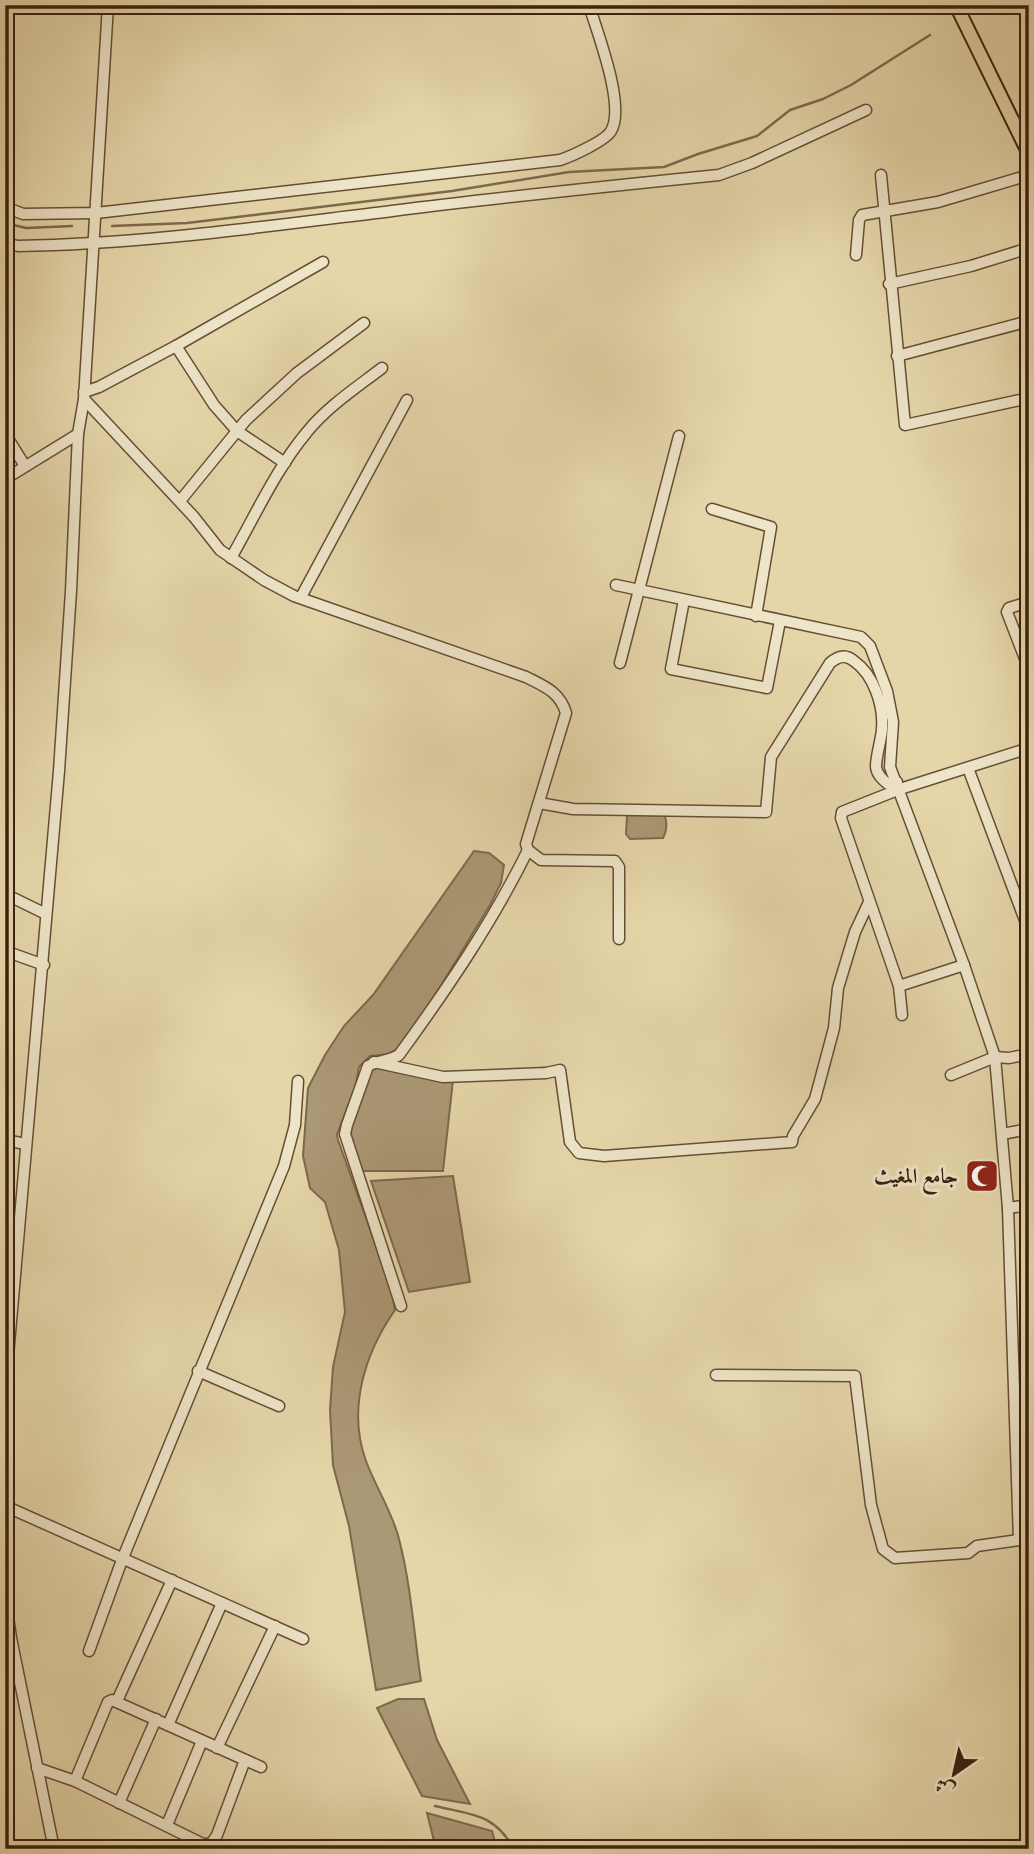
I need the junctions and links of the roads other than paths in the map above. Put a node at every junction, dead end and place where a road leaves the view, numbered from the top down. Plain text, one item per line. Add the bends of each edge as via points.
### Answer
1 (108, 5) edge
2 (589, 5) edge
3 (956, 5) edge
4 (866, 110) dead end
5 (1029, 154) edge
6 (881, 175) dead end
7 (1029, 175) edge
8 (5, 207) edge
9 (884, 211) junction
10 (96, 213) junction
11 (5, 243) edge
12 (94, 243) junction
13 (1029, 248) edge
14 (856, 255) dead end
15 (323, 262) dead end
16 (890, 284) junction
17 (1029, 321) edge
18 (364, 323) dead end
19 (176, 346) junction
20 (897, 356) junction
21 (382, 368) dead end
22 (84, 396) junction
23 (1029, 398) edge
24 (407, 400) dead end
25 (237, 431) junction
26 (5, 434) edge
27 (78, 434) junction
28 (679, 436) dead end
29 (285, 463) junction
30 (25, 466) junction
31 (5, 479) edge
32 (180, 501) junction
33 (712, 509) dead end
34 (231, 558) junction
35 (616, 585) dead end
36 (639, 590) junction
37 (301, 597) junction
38 (684, 600) junction
39 (1029, 602) edge
40 (756, 616) junction
41 (780, 621) junction
42 (620, 663) dead end
43 (1029, 669) edge
44 (1029, 748) edge
45 (968, 768) junction
46 (899, 786) junction
47 (539, 803) junction
48 (528, 850) junction
49 (5, 894) edge
50 (869, 902) junction
51 (46, 914) junction
52 (1029, 931) edge
53 (619, 939) dead end
54 (5, 951) edge
55 (44, 965) junction
56 (964, 965) junction
57 (899, 986) junction
58 (902, 1015) dead end
59 (1029, 1054) edge
60 (995, 1057) junction
61 (374, 1062) junction
62 (951, 1074) dead end
63 (298, 1081) dead end
64 (1029, 1129) edge
65 (1002, 1134) junction
66 (5, 1140) edge
67 (26, 1144) junction
68 (1029, 1205) edge
69 (1008, 1208) junction
70 (401, 1306) dead end
71 (198, 1371) junction
72 (716, 1375) dead end
73 (5, 1390) edge
74 (279, 1406) dead end
75 (5, 1506) edge
76 (1024, 1542) edge
77 (122, 1560) junction
78 (172, 1580) junction
79 (5, 1596) edge
80 (222, 1603) junction
81 (275, 1626) junction
82 (303, 1639) dead end
83 (89, 1651) dead end
84 (117, 1701) junction
85 (156, 1719) junction
86 (168, 1724) junction
87 (202, 1741) junction
88 (217, 1748) junction
89 (245, 1760) junction
90 (37, 1768) junction
91 (261, 1768) dead end
92 (75, 1781) junction
93 (119, 1803) junction
94 (167, 1825) junction
95 (54, 1849) edge

1 - 10 street
2 - 10 street via 616,110 610,133 573,156
3 - 5 main road
4 - 12 street via 719,174 248,230
6 - 9 street
7 - 9 street via 938,202
8 - 10 street via 23,214
9 - 14 street via 862,215
9 - 16 street
10 - 12 street
11 - 12 street
12 - 22 street
13 - 16 street
15 - 19 street
16 - 20 street
17 - 20 street
18 - 25 street via 297,373
19 - 22 street
19 - 25 street via 214,405
20 - 23 street via 905,425
21 - 29 street via 307,431
22 - 27 street
22 - 32 street
24 - 37 street
25 - 29 street
25 - 32 street
26 - 30 street
27 - 30 street
27 - 51 street via 59,772
28 - 36 street
29 - 34 street
30 - 31 street
32 - 34 street
33 - 40 street via 771,527
34 - 37 street via 281,590
35 - 36 street
36 - 38 street
36 - 42 street
37 - 47 street via 554,691 566,713
38 - 40 street
38 - 41 street via 671,669 767,688
39 - 43 street via 1007,612
40 - 41 street
41 - 46 street via 861,637 870,646 889,701 893,722 890,767
44 - 45 street
45 - 46 street
45 - 52 street
46 - 47 street via 888,784 876,769 883,728 875,687 863,669 844,656 830,663 771,757 766,812 572,809
46 - 50 street via 842,812
46 - 56 street
47 - 48 street
48 - 53 street via 541,860 615,861 619,867
48 - 61 street via 438,1002 399,1055
49 - 51 street
50 - 57 street
50 - 61 street via 838,988 834,1028 815,1099 792,1142 604,1156 579,1153 570,1142 560,1070 443,1077
51 - 55 street
54 - 55 street
55 - 67 street
56 - 57 street
56 - 60 street
57 - 58 street
59 - 60 street
60 - 62 street
60 - 65 street
61 - 70 street via 368,1066 345,1134
63 - 71 street via 295,1125 284,1166
64 - 65 street
65 - 69 street
66 - 67 street
67 - 73 street
68 - 69 street
69 - 76 street via 1012,1378
71 - 74 street
71 - 77 street
72 - 76 street via 855,1376 871,1506 883,1549 895,1558 968,1553 977,1546
75 - 77 street
77 - 78 street
77 - 83 street
78 - 80 street
78 - 84 street
79 - 90 street
80 - 81 street
80 - 86 street
81 - 82 street
81 - 88 street
84 - 85 street
84 - 92 street via 108,1702
85 - 86 street
85 - 93 street
86 - 87 street
87 - 88 street
87 - 94 street
88 - 89 street
89 - 91 street
89 - 94 street via 211,1844
90 - 92 street
90 - 95 street
92 - 93 street
93 - 94 street

